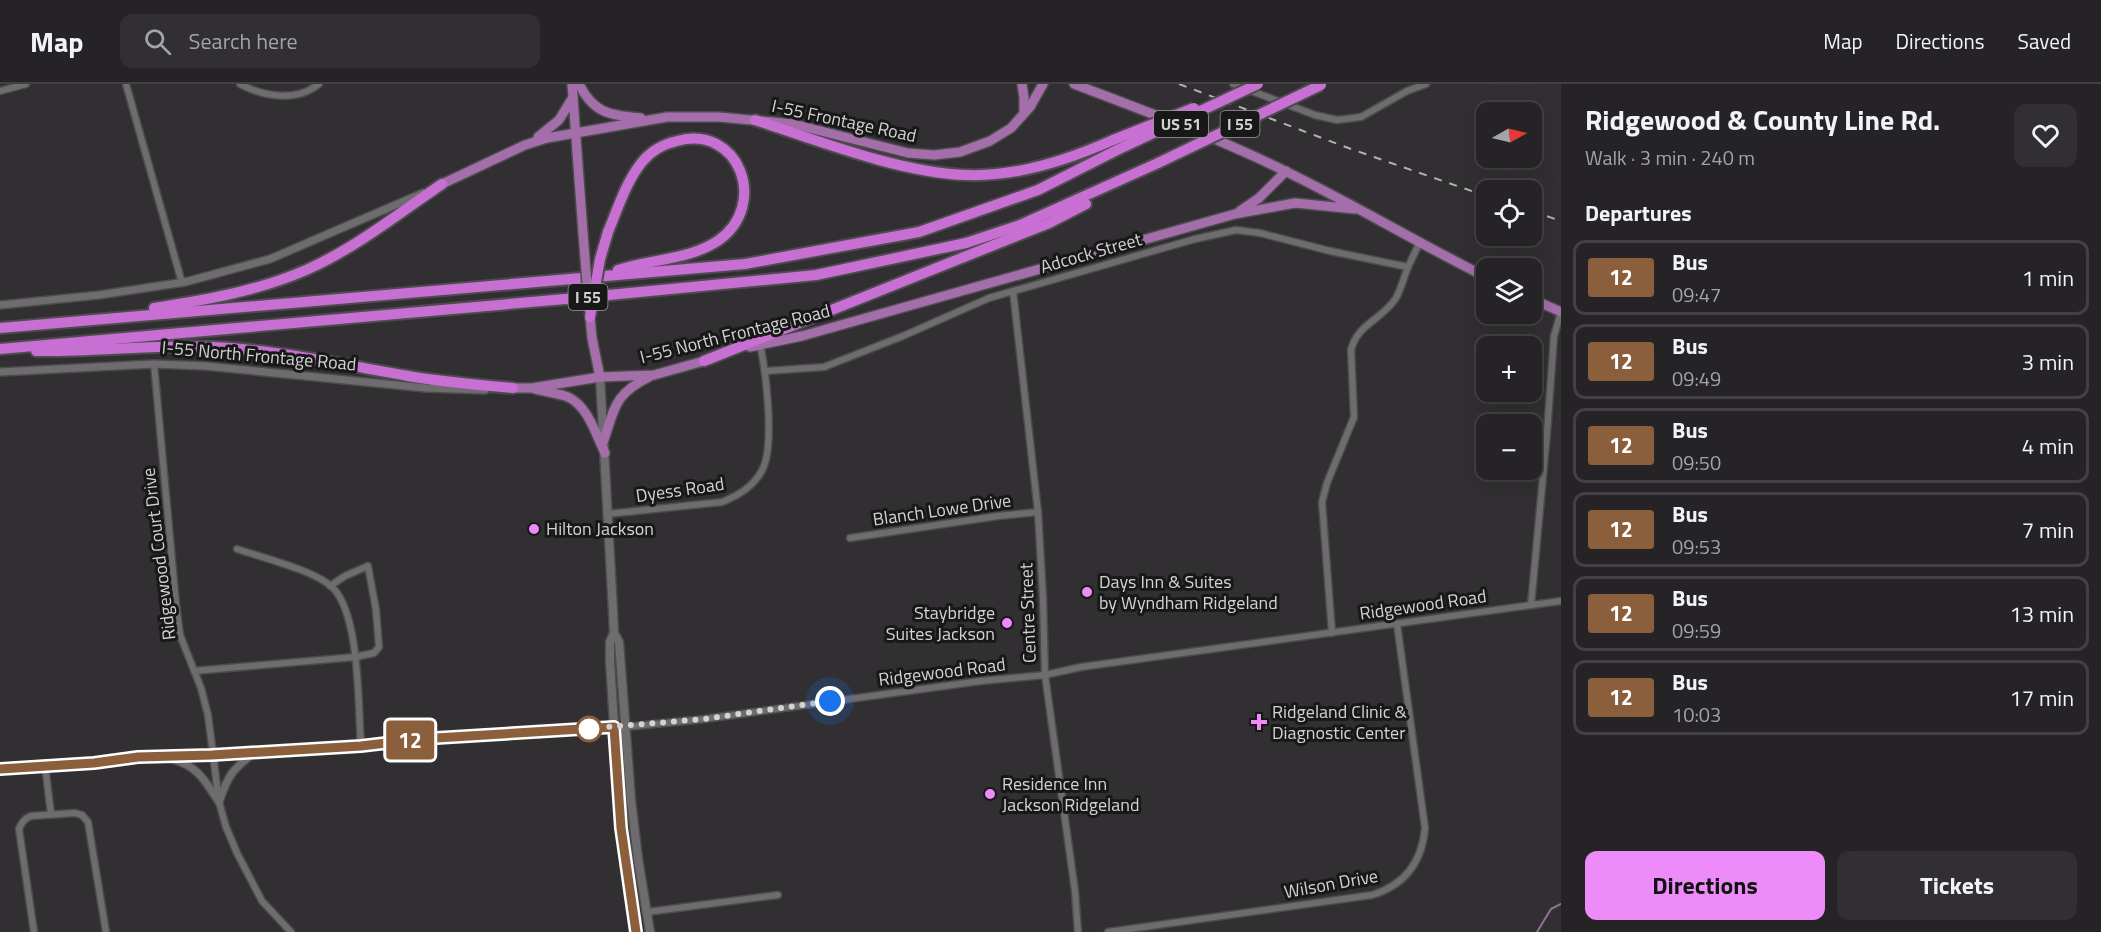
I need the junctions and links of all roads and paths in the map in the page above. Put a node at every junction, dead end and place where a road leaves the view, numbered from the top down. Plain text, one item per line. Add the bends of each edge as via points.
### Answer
1 (26, 84) edge
2 (126, 84) edge
3 (240, 84) edge
4 (319, 84) edge
5 (572, 84) edge
6 (579, 84) edge
7 (1022, 84) edge
8 (1043, 84) edge
9 (1074, 84) edge
10 (1258, 84) edge
11 (1322, 84) edge
12 (1426, 84) edge
13 (1236, 88) edge
14 (0, 91) edge
15 (573, 97) junction
16 (1024, 113) junction
17 (652, 118) junction
18 (755, 120) junction
19 (575, 134) junction
20 (525, 145) junction
21 (1115, 145) junction
22 (1155, 164) junction
23 (1286, 171) junction
24 (442, 184) junction
25 (1355, 208) junction
26 (1236, 214) junction
27 (1419, 244) junction
28 (1408, 267) junction
29 (1476, 272) edge
30 (603, 275) junction
31 (182, 283) junction
32 (1013, 291) junction
33 (1542, 303) edge
34 (0, 305) edge
35 (1561, 312) edge
36 (590, 317) junction
37 (58, 323) junction
38 (0, 328) edge
39 (760, 344) junction
40 (0, 350) edge
41 (704, 361) junction
42 (154, 364) junction
43 (766, 371) junction
44 (0, 372) edge
45 (654, 375) junction
46 (600, 377) junction
47 (513, 388) junction
48 (532, 388) junction
49 (604, 440) junction
50 (605, 453) junction
51 (1038, 512) junction
52 (607, 514) junction
53 (850, 538) dead end
54 (237, 549) dead end
55 (330, 586) junction
56 (1561, 601) edge
57 (1531, 605) junction
58 (1397, 624) junction
59 (615, 633) junction
60 (1332, 633) junction
61 (355, 657) junction
62 (194, 671) junction
63 (1045, 675) junction
64 (625, 726) junction
65 (614, 727) junction
66 (361, 746) junction
67 (255, 752) junction
68 (212, 755) junction
69 (164, 756) junction
70 (45, 765) junction
71 (0, 769) edge
72 (219, 802) junction
73 (51, 814) junction
74 (778, 895) dead end
75 (647, 912) junction
76 (34, 932) edge
77 (106, 932) edge
78 (291, 932) edge
79 (636, 932) edge
80 (650, 932) edge
81 (1078, 932) edge
82 (1108, 932) edge

1 - 14 street
2 - 31 street
3 - 4 street via 266,94 292,95 304,94
5 - 15 main road
6 - 17 main road via 592,103 612,116
7 - 16 main road
8 - 16 main road, I-55 Frontage Road
9 - 23 main road, US 51 via 1195,129
10 - 13 highway, I 55, bridge
11 - 22 highway, I 55, bridge
12 - 13 street via 1361,117 1337,120
13 - 21 highway, bridge
15 - 19 main road
15 - 20 main road via 559,120
16 - 18 main road, I-55 Frontage Road via 1011,128 990,141 960,152 934,155 908,153 793,124
17 - 18 main road, I-55 Frontage Road
17 - 19 main road, I-55 Frontage Road
18 - 21 highway via 871,157 928,171 968,175 1046,165
19 - 20 main road, I-55 Frontage Road
19 - 36 main road, bridge
20 - 24 main road
21 - 30 highway, I 55 via 1038,190 919,232 745,264
22 - 40 highway, I 55 via 1020,225 966,243 816,275
22 - 41 highway via 1049,223
23 - 25 main road, US 51
23 - 26 main road
24 - 31 street via 270,259
24 - 37 highway via 352,245 306,270 258,287 196,301
25 - 26 main road, I-55 North Frontage Road via 1295,203
25 - 27 main road, US 51
26 - 39 main road, I-55 North Frontage Road via 802,336
27 - 28 street
27 - 29 main road, US 51
28 - 32 street, Adcock Street via 1236,230
28 - 60 street via 1396,298 1359,332 1351,350 1354,417 1322,502
30 - 36 highway, bridge via 704,249 721,238 734,224 745,192 736,160 709,140 694,138 669,143 643,161 629,182 608,232
30 - 37 highway, I 55
31 - 34 street
32 - 43 street, Adcock Street via 824,367
32 - 51 street, Centre Street
33 - 35 main road
35 - 57 street via 1554,336
36 - 46 main road
37 - 38 highway, I 55
39 - 41 main road, I-55 North Frontage Road
39 - 43 street, Dyess Road
40 - 47 highway via 77,352 215,347
41 - 45 main road, I-55 North Frontage Road
42 - 44 street, I-55 North Frontage Road
42 - 47 street, I-55 North Frontage Road via 437,388
42 - 62 street, Ridgewood Court Drive via 180,635
43 - 52 street, Dyess Road via 767,456 764,468 746,490 722,502
45 - 46 main road, I-55 North Frontage Road
45 - 49 main road via 636,384 617,402
46 - 48 main road, I-55 North Frontage Road
46 - 49 main road
47 - 48 main road, I-55 North Frontage Road
48 - 50 main road via 576,402
49 - 50 main road
50 - 52 main road
51 - 53 street, Blanch Lowe Drive
51 - 63 street, Centre Street
52 - 59 main road
54 - 55 street via 315,576
55 - 61 street via 345,607
55 - 61 street via 368,566 379,647 374,653
56 - 57 street, Ridgewood Road
57 - 58 street, Ridgewood Road
58 - 60 street, Ridgewood Road
58 - 82 street, Wilson Drive via 1425,828 1424,844 1411,871 1385,891 1372,895
59 - 64 main road via 619,642
59 - 65 main road via 610,642
60 - 63 street, Ridgewood Road
61 - 62 street
61 - 66 street
62 - 68 street, Ridgewood Court Drive via 208,715
63 - 64 street, Ridgewood Road
63 - 81 street, Centre Street
64 - 65 street, Ridgewood Road
64 - 75 main road
65 - 66 street, Ridgewood Road
65 - 79 main road via 621,828
66 - 67 street, Ridgewood Road
67 - 68 street, Ridgewood Road
67 - 72 street via 234,769
68 - 69 street, Ridgewood Road
68 - 72 street, Ridgewood Court Drive
69 - 70 street, Ridgewood Road
69 - 72 street via 196,769
70 - 71 street, Ridgewood Road
70 - 73 street
72 - 78 street, Ridgewood Court Drive via 237,853 262,902
73 - 76 street via 25,818 19,829
73 - 77 street via 75,813 88,822
74 - 75 street
75 - 80 main road

